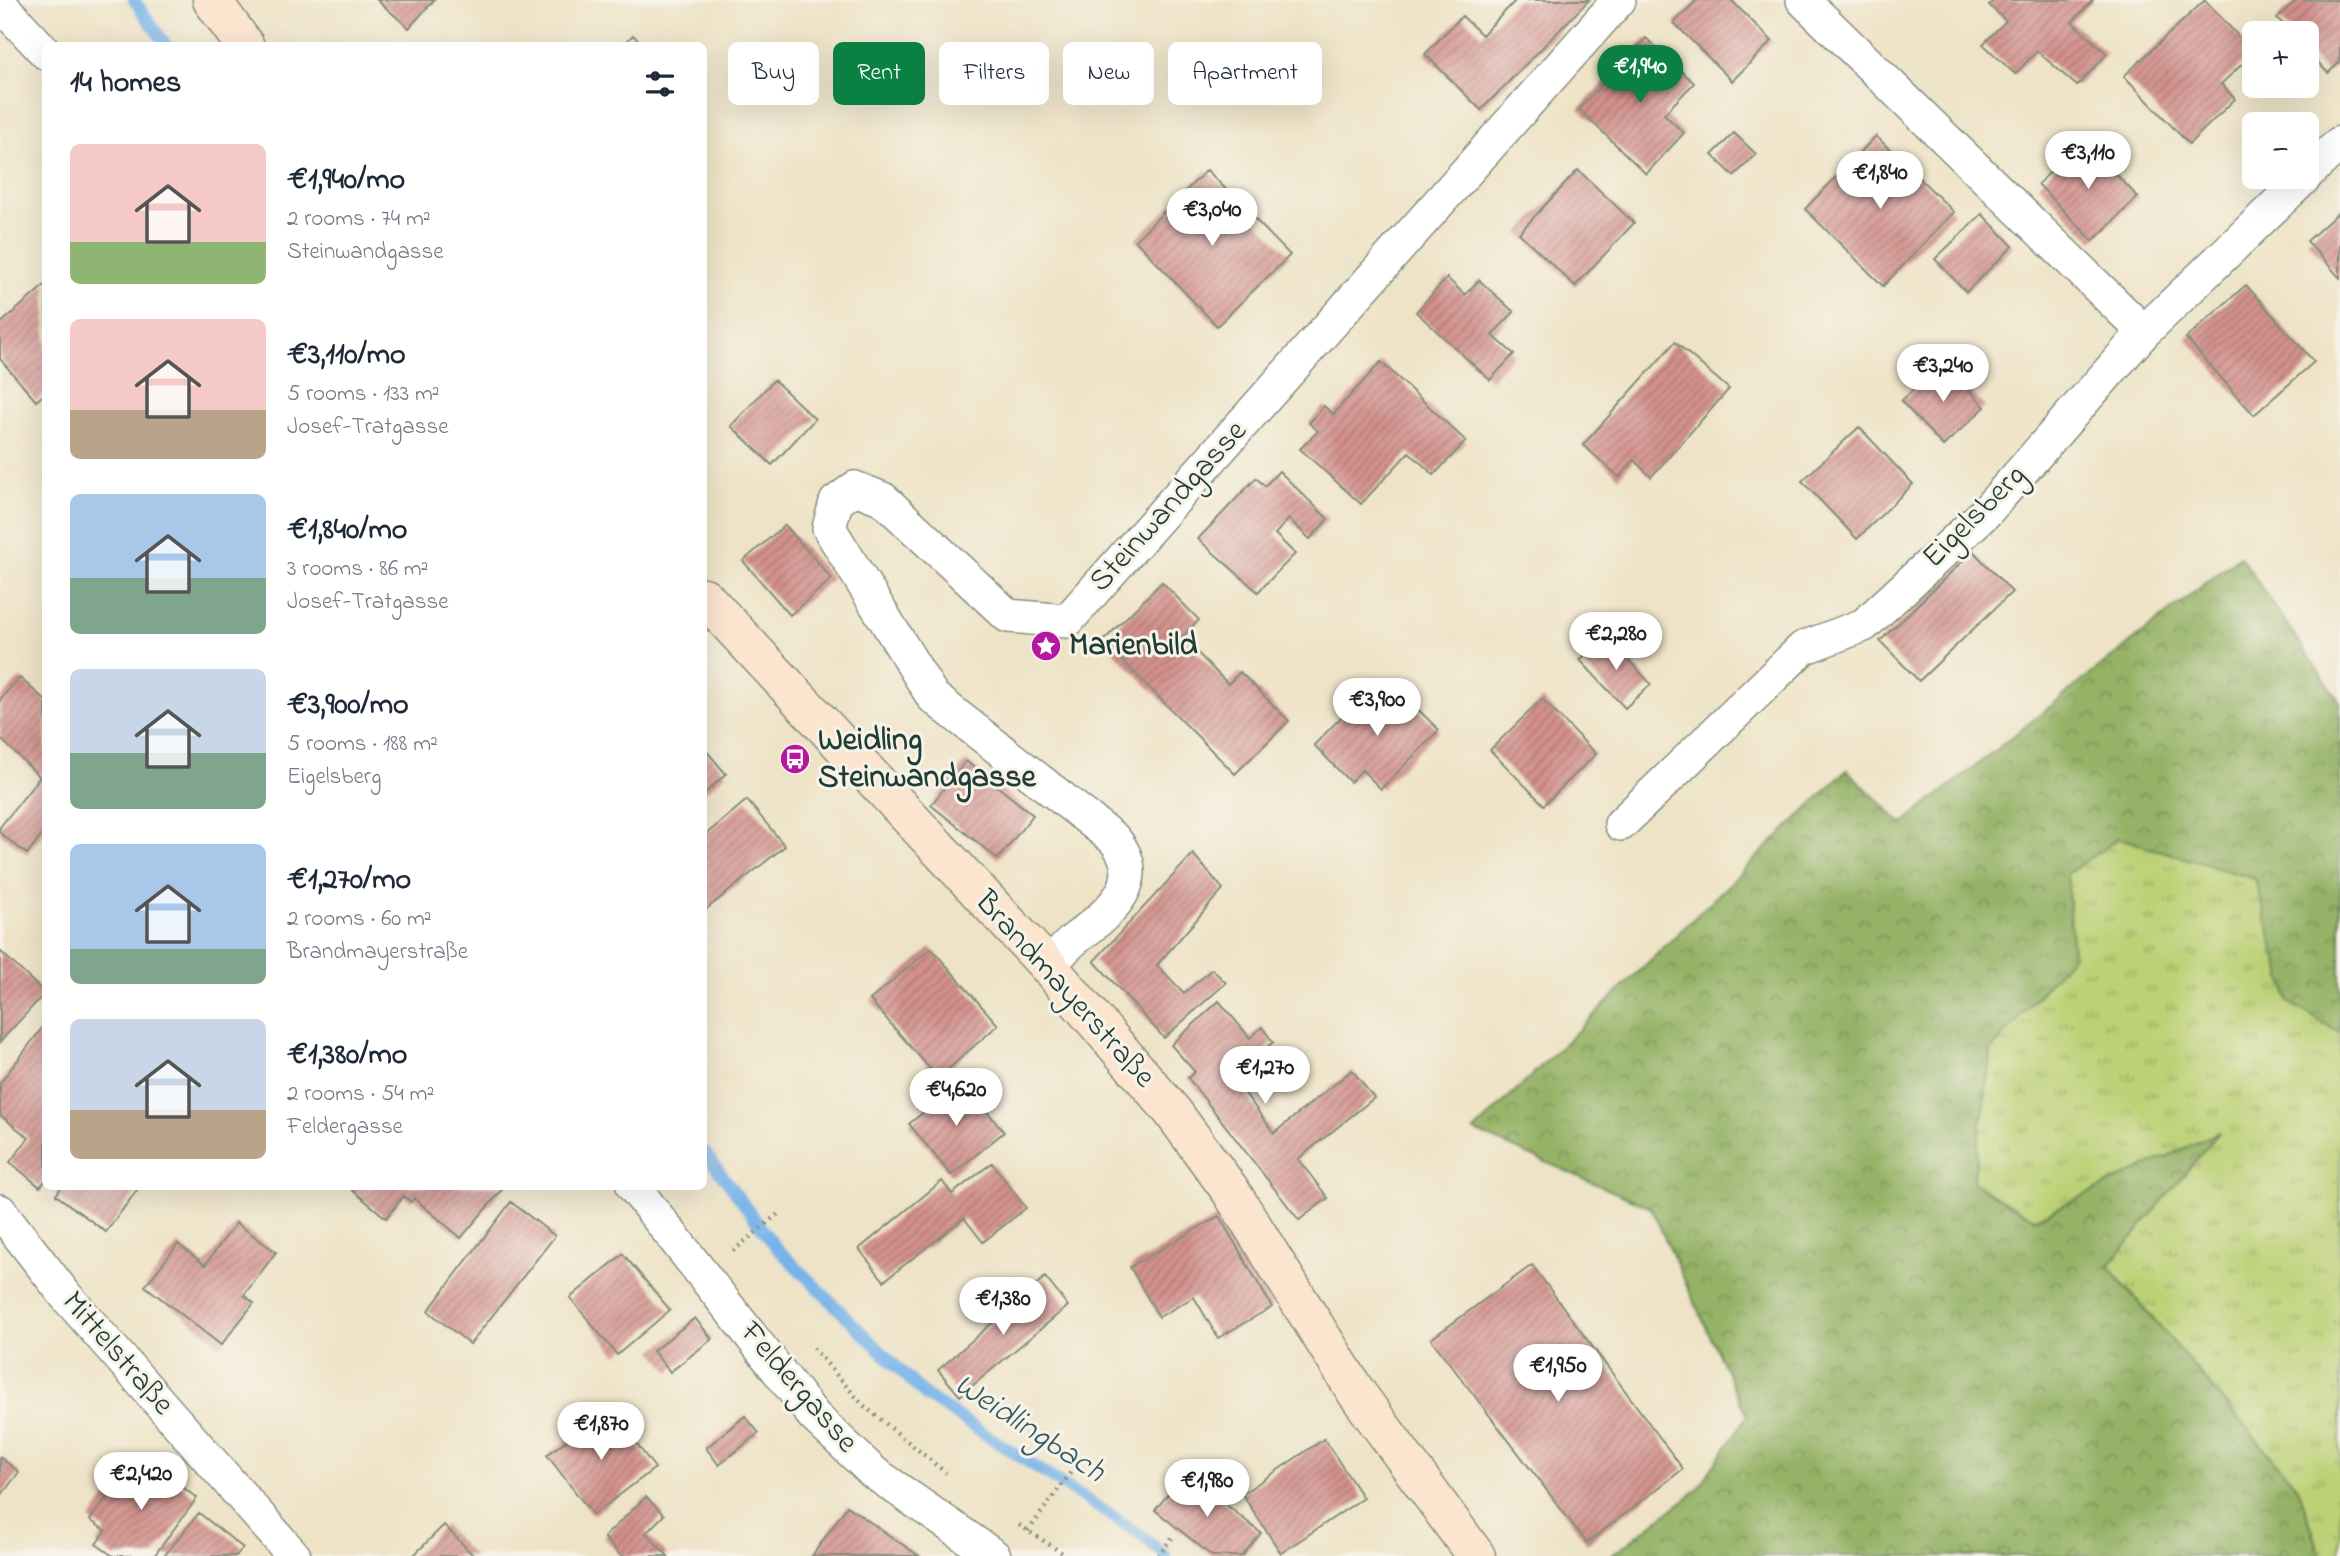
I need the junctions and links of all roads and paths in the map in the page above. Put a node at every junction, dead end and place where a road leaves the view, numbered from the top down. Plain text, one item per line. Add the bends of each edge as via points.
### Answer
1 (212, 0) edge
2 (1619, 0) edge
3 (1803, 0) edge
4 (0, 4) edge
5 (241, 42) edge
6 (42, 49) edge
7 (2340, 143) edge
8 (2319, 163) edge
9 (2292, 189) edge
10 (2144, 332) junction
11 (707, 600) edge
12 (1620, 824) dead end
13 (1048, 967) junction
14 (636, 1190) edge
15 (0, 1211) edge
16 (778, 1214) dead end
17 (723, 1245) dead end
18 (737, 1246) dead end
19 (729, 1254) dead end
20 (810, 1345) dead end
21 (1077, 1464) dead end
22 (953, 1478) dead end
23 (1017, 1524) dead end
24 (1028, 1531) junction
25 (1172, 1538) dead end
26 (294, 1556) edge
27 (994, 1556) edge
28 (1067, 1556) edge
29 (1158, 1556) edge
30 (1476, 1556) edge

1 - 5 main road
2 - 13 street, Steinwandgasse via 1067,621 1008,616 883,499 855,488 836,502 829,528 933,697 1125,852 1128,869 1118,900
3 - 10 street
4 - 6 street
7 - 8 street, Eigelsberg
9 - 10 street, Eigelsberg
10 - 12 street, Eigelsberg via 1984,513 1864,625 1803,648
11 - 13 main road, Brandmayerstraße
13 - 30 main road, Brandmayerstraße via 1172,1111 1230,1190 1356,1392
14 - 27 street, Feldergasse via 814,1416 873,1472
15 - 26 street, Mittelstraße via 66,1296
16 - 18 path
17 - 19 path
20 - 22 path via 863,1405
21 - 24 path
23 - 24 path
24 - 28 path
25 - 29 path

